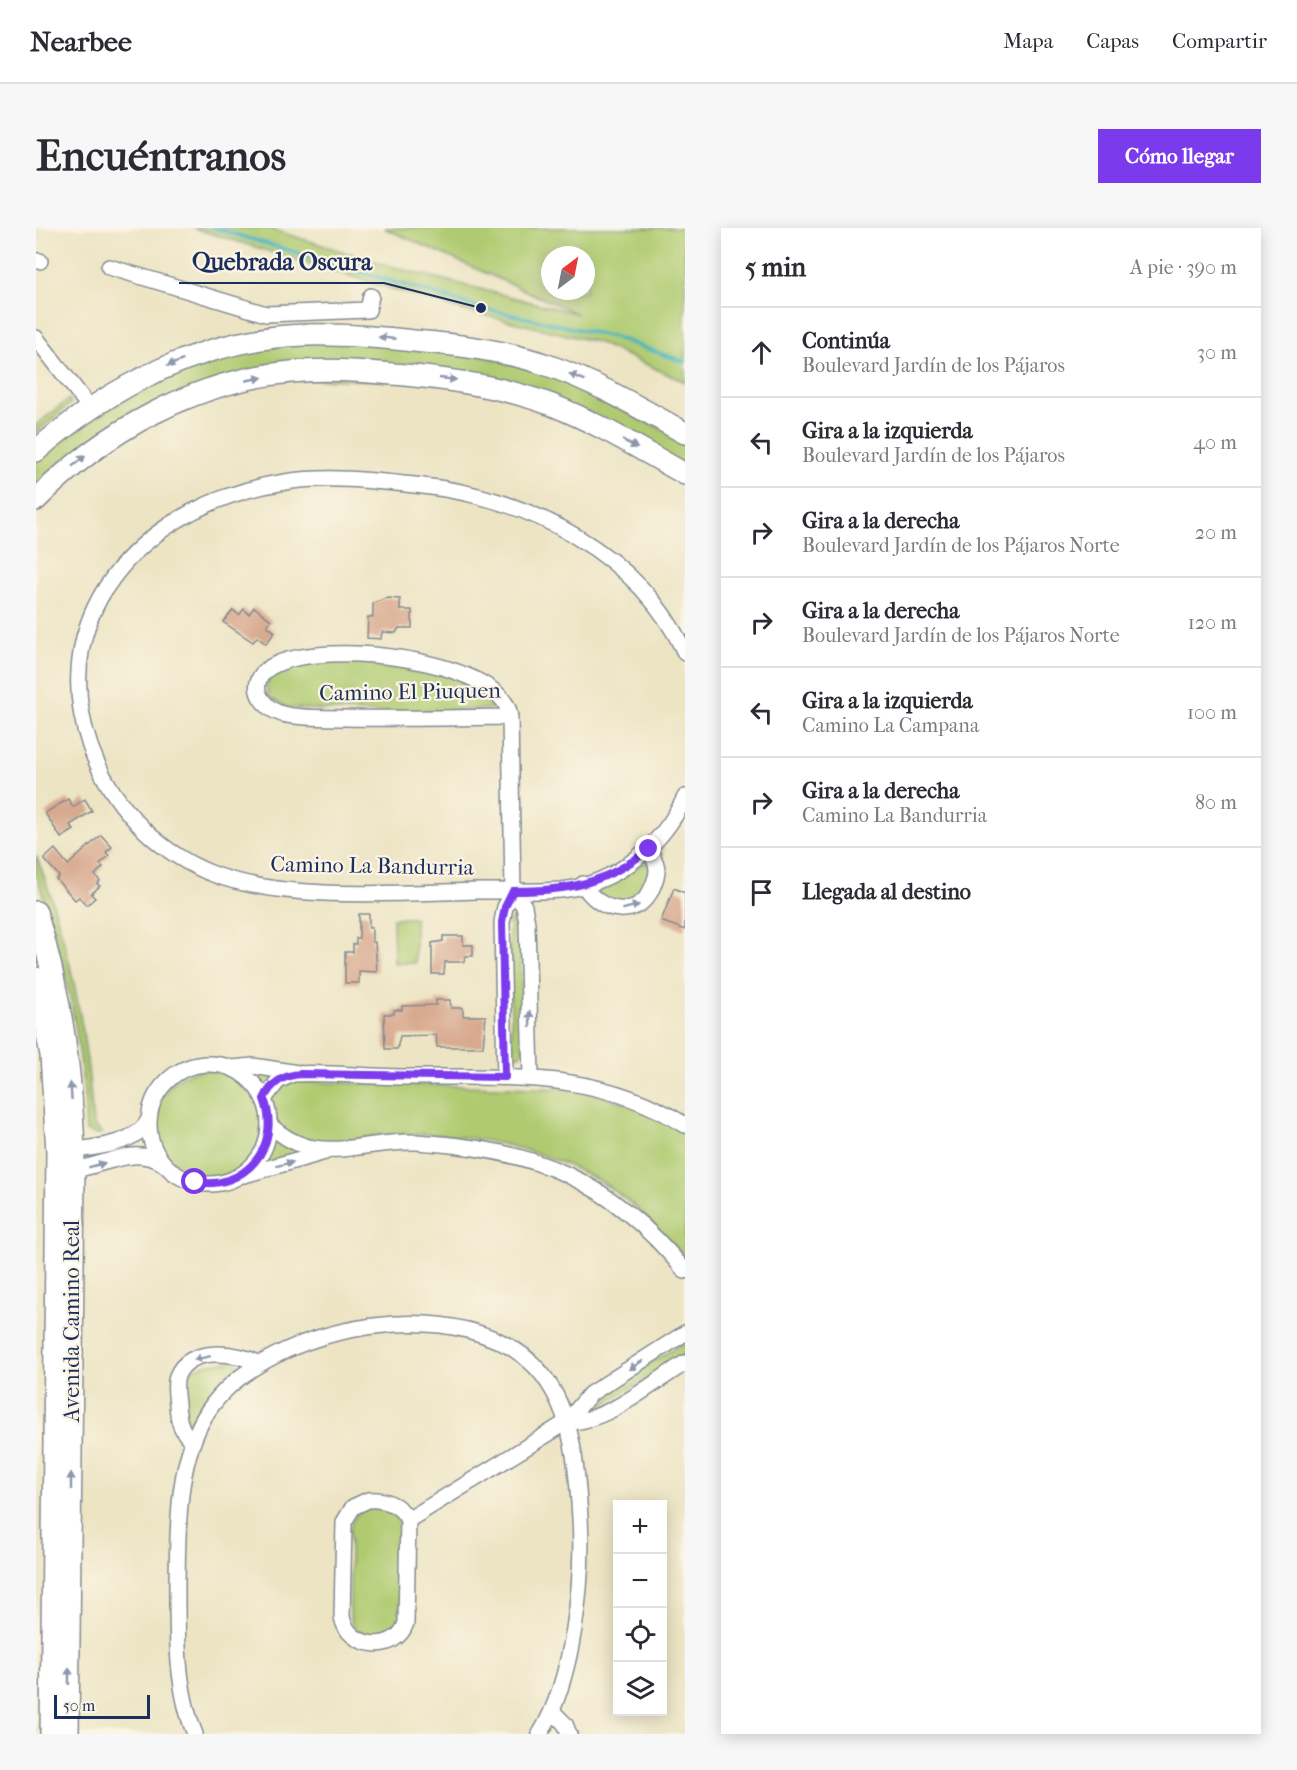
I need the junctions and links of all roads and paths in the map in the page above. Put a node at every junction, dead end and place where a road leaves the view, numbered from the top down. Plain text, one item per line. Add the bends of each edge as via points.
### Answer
1 (109, 267) dead end
2 (371, 296) dead end
3 (266, 314) junction
4 (36, 338) edge
5 (269, 338) junction
6 (90, 408) junction
7 (685, 433) edge
8 (36, 451) edge
9 (685, 474) edge
10 (36, 500) edge
11 (685, 653) edge
12 (510, 717) junction
13 (685, 797) edge
14 (649, 849) junction
15 (583, 884) junction
16 (513, 891) junction
17 (36, 912) edge
18 (36, 978) edge
19 (52, 1055) edge
20 (232, 1068) junction
21 (301, 1074) junction
22 (505, 1077) junction
23 (531, 1077) junction
24 (264, 1099) junction
25 (149, 1119) junction
26 (269, 1124) junction
27 (685, 1125) edge
28 (330, 1150) junction
29 (65, 1161) junction
30 (164, 1164) junction
31 (240, 1176) junction
32 (685, 1271) edge
33 (685, 1333) edge
34 (258, 1363) junction
35 (685, 1363) edge
36 (567, 1422) junction
37 (193, 1442) junction
38 (408, 1520) junction
39 (552, 1711) junction
40 (51, 1734) edge
41 (68, 1734) edge
42 (195, 1734) edge
43 (540, 1734) edge
44 (569, 1734) edge

1 - 3 street
2 - 3 street via 368,310
3 - 5 street
4 - 6 street
5 -> 6 main road via 212,350 167,366
7 -> 5 main road via 592,383 498,351 359,335
6 - 8 main road
10 -> 9 main road via 98,446 166,407 235,382 320,370 454,380 505,390 578,416
11 - 16 street, Camino La Bandurria via 649,595 589,545 517,508 434,487 320,479 252,489 176,523 130,557 108,582 90,615 83,643 80,688 84,721 93,754 117,799 161,845 207,872 273,888 371,893
12 - 12 street, Camino El Piuquen via 503,699 483,684 454,671 407,659 309,654 272,667 258,682 264,704 282,714 300,717
12 - 16 street
13 - 14 street, Camino La Bandurria
14 - 15 street, Camino La Bandurria via 617,871
15 -> 14 street via 602,905 620,910 636,907 646,900 657,875
15 - 16 street, Camino La Bandurria via 561,890
16 - 22 street via 502,922
23 -> 16 street via 527,923 524,906
17 - 19 main road, Avenida Camino Real via 51,966
18 - 19 main road, Avenida Camino Real
19 - 29 main road, Avenida Camino Real
20 - 21 street via 253,1066
20 - 24 street via 248,1077
20 - 25 street via 202,1064 182,1070 159,1090
21 - 22 street
21 - 24 street via 278,1081
22 - 23 street
23 - 27 street via 614,1092 645,1103
24 - 26 street
25 - 29 street via 141,1132
25 - 30 street via 150,1138
26 - 28 street via 293,1143
26 - 31 street via 264,1150
31 -> 28 street
28 - 32 street via 415,1142 501,1153 542,1164 580,1179 606,1196 647,1230
29 -> 30 street via 138,1154 152,1156
29 - 40 main road, Avenida Camino Real
41 -> 29 main road, Avenida Camino Real
30 - 31 street via 178,1175 204,1184
33 -> 36 street via 590,1394
34 - 36 street via 310,1342 356,1331 413,1324 452,1327 490,1337 522,1355 549,1384
34 - 37 street via 218,1397
34 -> 37 street via 238,1354 223,1354 196,1358 182,1368 175,1384 178,1417 182,1430
35 - 36 street via 601,1416
36 - 38 street
36 - 39 street via 579,1505 581,1561 570,1644
37 - 42 street via 179,1522 177,1620 184,1695
38 - 38 street via 398,1506 375,1500 357,1504 346,1515 342,1617 348,1632 360,1641 389,1642 405,1627
39 - 43 street
39 - 44 street

